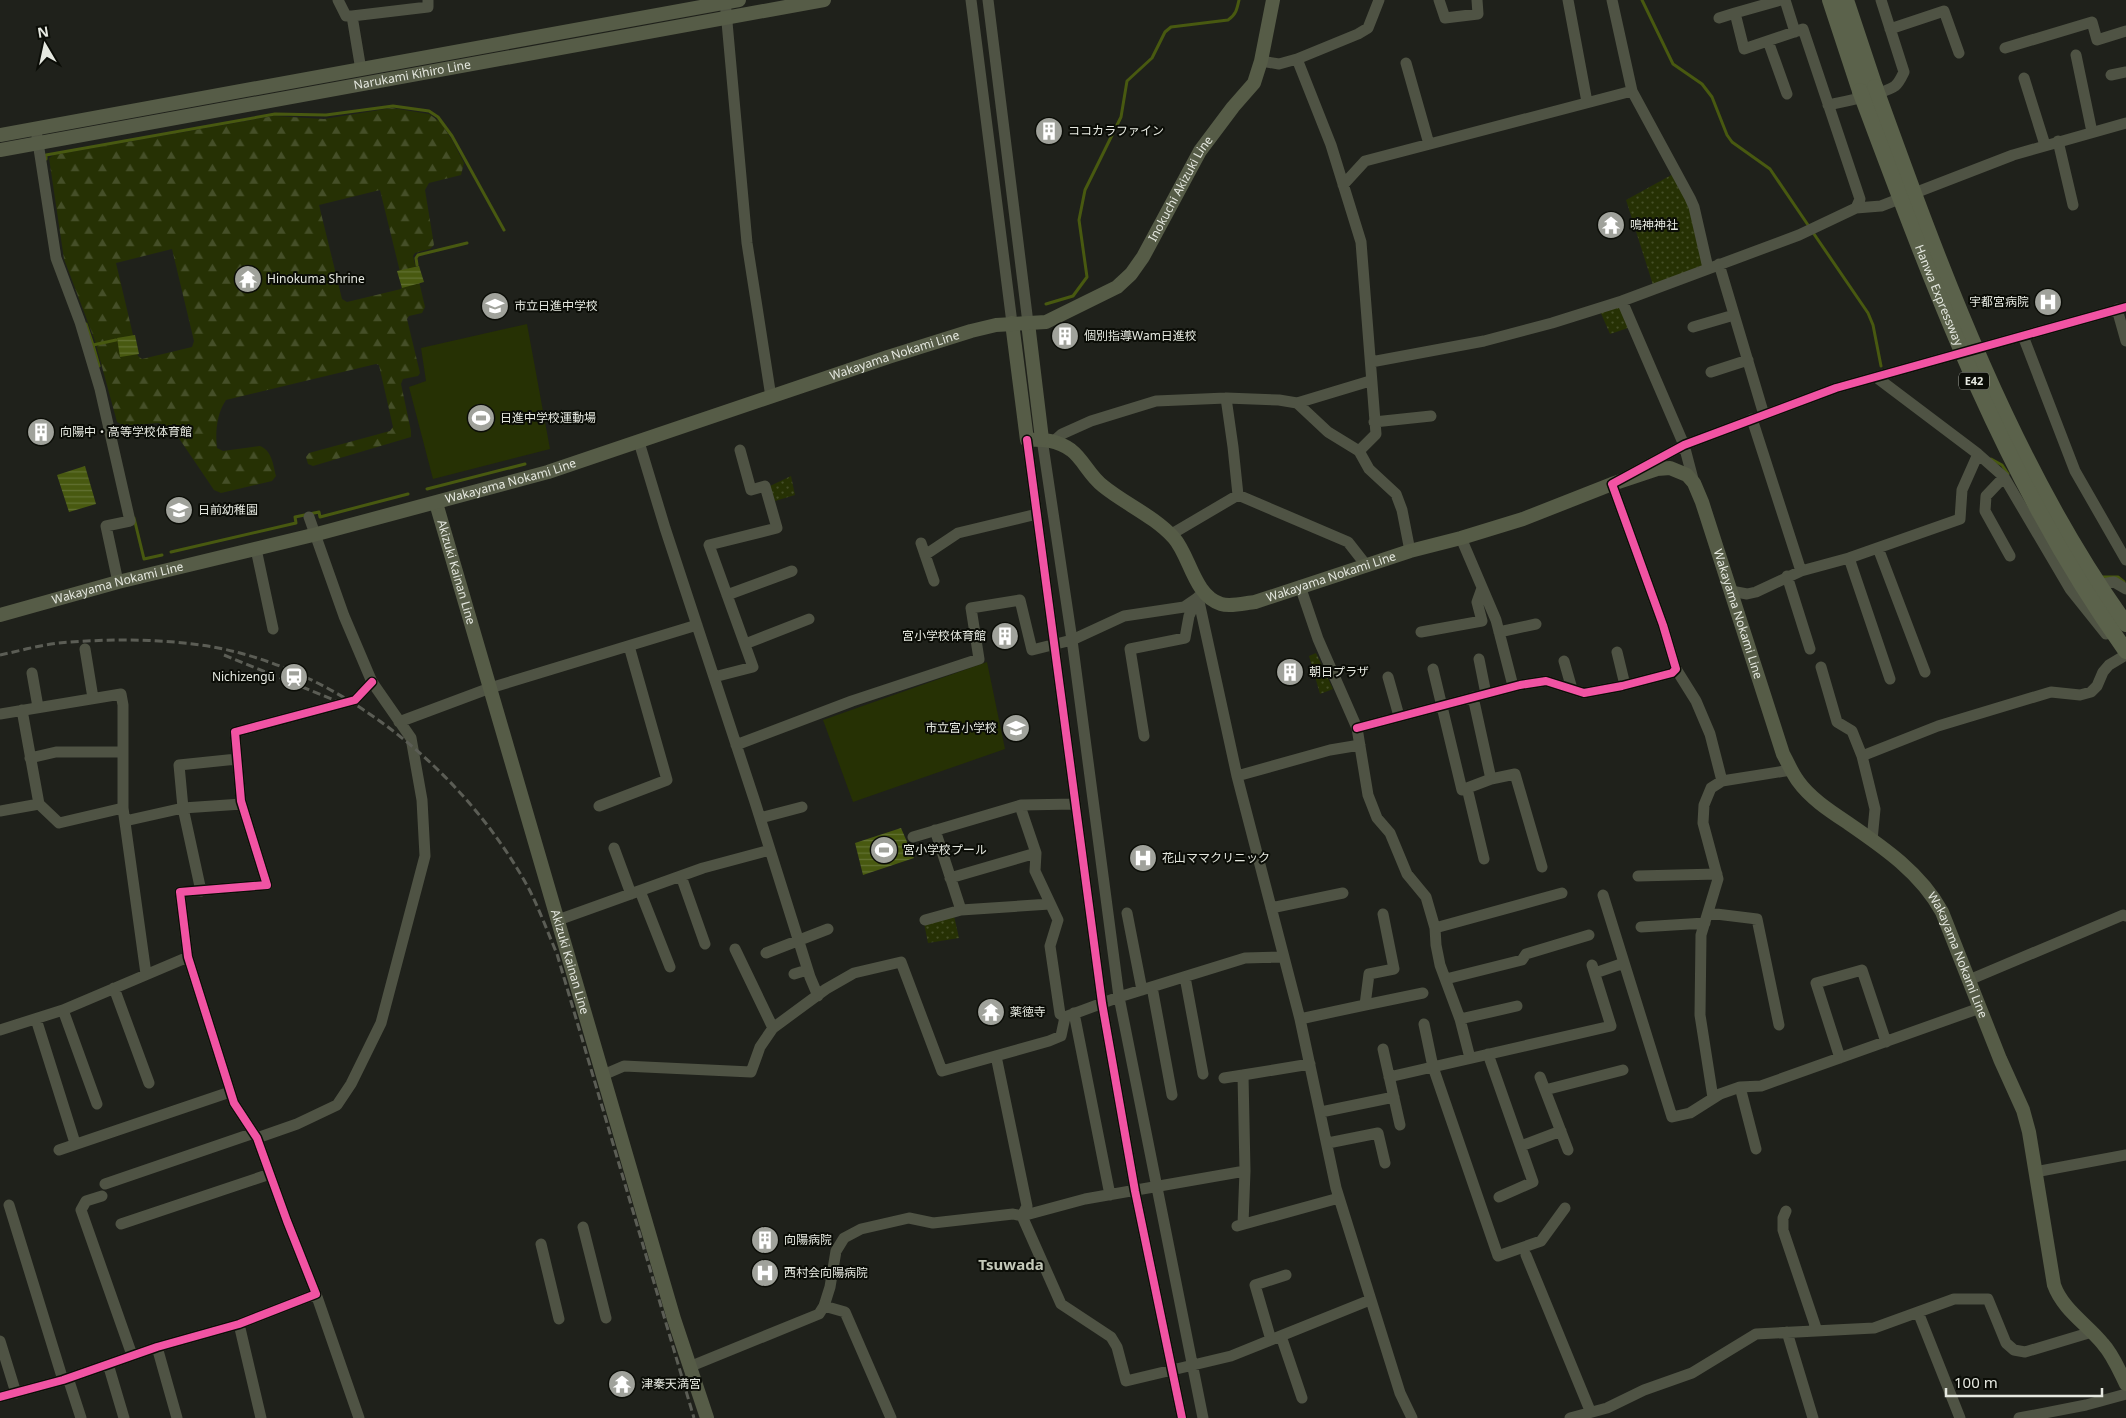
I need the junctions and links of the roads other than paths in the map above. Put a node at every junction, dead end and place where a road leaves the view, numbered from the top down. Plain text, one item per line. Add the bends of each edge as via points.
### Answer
1 (338, 0) edge
2 (428, 0) edge
3 (824, 0) edge
4 (971, 0) edge
5 (988, 0) edge
6 (1273, 0) edge
7 (1378, 0) edge
8 (1439, 0) edge
9 (1477, 0) edge
10 (1568, 0) edge
11 (1612, 0) edge
12 (1781, 0) edge
13 (1785, 0) edge
14 (1830, 0) edge
15 (1846, 0) edge
16 (1881, 0) edge
17 (730, 1) edge
18 (1735, 13) junction
19 (352, 16) junction
20 (727, 17) junction
21 (1719, 18) dead end
22 (1890, 29) junction
23 (2126, 31) edge
24 (1795, 32) junction
25 (1768, 41) junction
26 (2005, 48) dead end
27 (1959, 53) dead end
28 (2076, 55) dead end
29 (1297, 60) junction
30 (1261, 61) junction
31 (1406, 63) dead end
32 (361, 70) junction
33 (2126, 72) edge
34 (2111, 75) dead end
35 (2024, 78) dead end
36 (1867, 89) junction
37 (1632, 91) junction
38 (1788, 94) dead end
39 (1587, 102) junction
40 (1828, 105) junction
41 (2126, 122) edge
42 (2092, 132) junction
43 (0, 135) edge
44 (37, 136) junction
45 (2058, 141) junction
46 (1429, 144) junction
47 (2045, 145) junction
48 (0, 150) edge
49 (1343, 185) junction
50 (2072, 204) dead end
51 (1856, 208) junction
52 (1713, 266) junction
53 (1622, 301) junction
54 (2122, 308) edge
55 (1734, 315) junction
56 (1028, 323) junction
57 (1012, 324) junction
58 (1693, 327) dead end
59 (2023, 336) junction
60 (2126, 341) edge
61 (1748, 360) junction
62 (1371, 362) junction
63 (1712, 372) dead end
64 (1876, 377) junction
65 (1370, 381) junction
66 (771, 397) junction
67 (1226, 398) junction
68 (1297, 403) junction
69 (1764, 415) junction
70 (1432, 416) dead end
71 (1752, 419) junction
72 (1374, 422) junction
73 (1027, 440) junction
74 (1048, 440) junction
75 (638, 442) junction
76 (1684, 444) junction
77 (740, 450) dead end
78 (1359, 451) junction
79 (1978, 454) junction
80 (2004, 477) junction
81 (1694, 483) junction
82 (1612, 484) junction
83 (1238, 495) junction
84 (436, 503) junction
85 (1037, 514) junction
86 (309, 517) dead end
87 (317, 534) junction
88 (1170, 535) junction
89 (1461, 538) junction
90 (921, 543) dead end
91 (1878, 548) junction
92 (256, 549) junction
93 (1410, 551) junction
94 (925, 555) junction
95 (2010, 556) dead end
96 (1848, 558) junction
97 (2126, 560) edge
98 (1366, 565) junction
99 (1801, 570) junction
100 (792, 571) dead end
101 (1787, 576) junction
102 (934, 581) dead end
103 (118, 582) junction
104 (1300, 586) junction
105 (1482, 588) junction
106 (2070, 589) junction
107 (2126, 589) edge
108 (1731, 591) junction
109 (727, 595) junction
110 (1201, 595) junction
111 (0, 615) edge
112 (809, 618) dead end
113 (1536, 624) dead end
114 (2126, 624) edge
115 (697, 625) junction
116 (273, 629) dead end
117 (1421, 632) dead end
118 (1499, 632) junction
119 (1072, 640) junction
120 (745, 644) junction
121 (1054, 644) junction
122 (629, 646) junction
123 (85, 649) dead end
124 (1810, 649) dead end
125 (1617, 652) dead end
126 (2125, 655) edge
127 (1478, 659) dead end
128 (1564, 661) dead end
129 (1820, 667) dead end
130 (1433, 668) dead end
131 (1676, 669) junction
132 (1925, 672) dead end
133 (32, 673) dead end
134 (714, 677) junction
135 (1388, 677) dead end
136 (1890, 679) dead end
137 (372, 682) junction
138 (1625, 685) junction
139 (1514, 686) junction
140 (490, 688) junction
141 (1572, 689) junction
142 (1486, 694) junction
143 (1473, 697) junction
144 (93, 698) junction
145 (1442, 705) junction
146 (38, 707) junction
147 (22, 710) junction
148 (0, 714) edge
149 (1399, 716) junction
150 (399, 722) junction
151 (1357, 728) junction
152 (1144, 736) dead end
153 (736, 744) junction
154 (1360, 745) junction
155 (123, 752) junction
156 (1862, 756) junction
157 (30, 758) junction
158 (237, 759) junction
159 (1791, 770) junction
160 (1237, 776) junction
161 (1491, 779) junction
162 (1722, 781) junction
163 (1467, 788) junction
164 (39, 804) junction
165 (242, 804) junction
166 (1075, 804) junction
167 (599, 806) dead end
168 (1020, 806) junction
169 (802, 807) dead end
170 (123, 808) junction
171 (183, 808) junction
172 (0, 811) edge
173 (760, 818) junction
174 (124, 821) junction
175 (935, 830) junction
176 (913, 837) dead end
177 (1872, 840) junction
178 (614, 848) dead end
179 (770, 850) junction
180 (1036, 853) junction
181 (1484, 859) dead end
182 (1542, 867) dead end
183 (1717, 874) junction
184 (681, 876) junction
185 (1638, 876) dead end
186 (950, 878) junction
187 (201, 891) junction
188 (636, 892) junction
189 (1343, 892) dead end
190 (1562, 893) dead end
191 (1603, 895) dead end
192 (1050, 904) junction
193 (1271, 908) junction
194 (960, 910) junction
195 (1128, 913) dead end
196 (1383, 914) dead end
197 (2126, 916) edge
198 (1707, 918) junction
199 (558, 920) junction
200 (925, 920) dead end
201 (1641, 927) dead end
202 (1435, 928) junction
203 (828, 929) dead end
204 (1589, 935) dead end
205 (798, 941) junction
206 (705, 944) dead end
207 (735, 948) dead end
208 (766, 953) dead end
209 (188, 956) junction
210 (1284, 957) junction
211 (1624, 963) junction
212 (670, 967) dead end
213 (807, 970) junction
214 (146, 974) junction
215 (794, 974) dead end
216 (1185, 977) junction
217 (1446, 979) junction
218 (1968, 980) junction
219 (114, 988) junction
220 (1147, 988) junction
221 (1423, 994) dead end
222 (818, 996) junction
223 (1119, 997) junction
224 (1102, 1003) junction
225 (1365, 1006) junction
226 (1517, 1006) dead end
227 (1980, 1008) junction
228 (63, 1010) junction
229 (1069, 1015) junction
230 (36, 1019) junction
231 (1300, 1019) junction
232 (1460, 1019) junction
233 (1424, 1024) dead end
234 (1779, 1024) dead end
235 (773, 1028) junction
236 (0, 1030) edge
237 (1886, 1042) junction
238 (1382, 1049) dead end
239 (1488, 1054) junction
240 (996, 1056) junction
241 (1470, 1058) junction
242 (1840, 1058) junction
243 (1310, 1064) junction
244 (1433, 1066) junction
245 (1623, 1070) dead end
246 (1203, 1074) dead end
247 (603, 1075) junction
248 (1243, 1075) junction
249 (1389, 1077) junction
250 (1540, 1077) dead end
251 (1224, 1078) dead end
252 (149, 1083) dead end
253 (1740, 1087) junction
254 (1545, 1090) junction
255 (230, 1092) junction
256 (1172, 1095) dead end
257 (1394, 1097) junction
258 (1714, 1098) junction
259 (97, 1104) dead end
260 (1322, 1112) junction
261 (1400, 1125) dead end
262 (1561, 1131) junction
263 (256, 1136) junction
264 (75, 1143) junction
265 (1328, 1143) junction
266 (1521, 1146) junction
267 (1756, 1149) dead end
268 (59, 1150) dead end
269 (1568, 1150) dead end
270 (2126, 1155) edge
271 (1385, 1163) dead end
272 (1245, 1171) junction
273 (2035, 1172) junction
274 (270, 1174) junction
275 (106, 1184) dead end
276 (1157, 1187) junction
277 (1135, 1191) junction
278 (1110, 1195) junction
279 (102, 1196) dead end
280 (1499, 1197) dead end
281 (1339, 1198) junction
282 (9, 1205) dead end
283 (1564, 1208) dead end
284 (1786, 1211) dead end
285 (1022, 1216) junction
286 (122, 1224) dead end
287 (583, 1227) dead end
288 (541, 1244) dead end
289 (1526, 1255) dead end
290 (1286, 1275) dead end
291 (316, 1294) junction
292 (1370, 1300) junction
293 (824, 1306) junction
294 (1918, 1312) junction
295 (606, 1318) dead end
296 (559, 1319) dead end
297 (239, 1324) junction
298 (1817, 1331) junction
299 (1787, 1332) junction
300 (2092, 1332) junction
301 (1276, 1338) junction
302 (0, 1341) edge
303 (157, 1347) junction
304 (132, 1356) junction
305 (108, 1364) junction
306 (1192, 1366) junction
307 (689, 1367) junction
308 (1172, 1371) junction
309 (66, 1379) junction
310 (2126, 1386) edge
311 (16, 1393) junction
312 (0, 1397) edge
313 (1302, 1398) dead end
314 (1591, 1413) junction
315 (1609, 1413) edge
316 (81, 1418) edge
317 (124, 1418) edge
318 (177, 1418) edge
319 (261, 1418) edge
320 (359, 1418) edge
321 (707, 1418) edge
322 (890, 1418) edge
323 (1182, 1418) edge
324 (1203, 1418) edge
325 (1412, 1418) edge
326 (1570, 1418) edge
327 (1813, 1418) edge
328 (1960, 1418) edge
329 (2019, 1418) edge

1 - 19 street via 346,16
2 - 19 street via 428,6
3 - 20 main road, Narukami Kihiro Line
4 - 57 street
5 - 56 street
6 - 30 main road, Inokuchi Akizuki Line
7 - 29 street via 1368,28
8 - 9 street via 1446,18 1478,14
10 - 39 street
11 - 37 street
12 - 18 street
13 - 24 street
14 - 36 highway, Hanwa Expressway / E42
15 - 36 highway, Hanwa Expressway / E42
16 - 22 street
17 - 20 street
17 - 32 main road, Narukami Kihiro Line
18 - 21 street
18 - 25 street via 1744,49
19 - 32 street
20 - 44 main road, Narukami Kihiro Line
20 - 66 street via 747,243
22 - 27 street via 1944,11
22 - 40 street via 1904,72 1895,86 1852,101
23 - 26 street via 2097,40 2092,22
24 - 25 street
24 - 40 street via 1803,29
25 - 38 street
28 - 42 street
29 - 30 street via 1279,64
29 - 49 street via 1331,145
30 - 56 main road, Inokuchi Akizuki Line via 1254,83 1200,151 1131,274 1117,287 1046,322
31 - 46 street
32 - 44 main road, Narukami Kihiro Line
33 - 34 street
35 - 47 street
36 - 114 highway, Hanwa Expressway / E42, bridge via 2001,404 2045,493
36 - 126 highway, Hanwa Expressway / E42, bridge via 1930,278 1987,411 2031,500
37 - 39 street
37 - 52 street via 1690,198
39 - 46 street
40 - 51 street via 1860,199
41 - 42 street
42 - 45 street
43 - 44 main road, Narukami Kihiro Line
44 - 48 main road, Narukami Kihiro Line
44 - 103 street via 56,258 100,389 130,521 106,526
45 - 47 street
45 - 50 street
46 - 49 street via 1365,160
47 - 51 street via 1881,206
49 - 62 street via 1361,242
51 - 52 street via 1799,235
52 - 53 street
52 - 55 street
53 - 62 street via 1484,340
53 - 76 street
54 - 59 street
54 - 60 street
55 - 58 street
55 - 61 street
56 - 57 main road, Wakayama Nokami Line
56 - 74 main road
57 - 66 main road, Wakayama Nokami Line via 971,331
57 - 73 main road
59 - 64 street
59 - 97 street via 2075,471
61 - 63 street
61 - 69 street
62 - 65 street
64 - 69 street
64 - 79 street
65 - 68 street
65 - 72 street
66 - 75 main road, Wakayama Nokami Line
67 - 68 street
67 - 74 street via 1156,401 1090,421
67 - 83 street
68 - 78 street via 1328,432
69 - 71 street
70 - 72 street
71 - 76 street
71 - 99 street
72 - 78 street via 1376,434
73 - 74 main road
73 - 85 street
74 - 88 main road via 1070,450 1102,486
74 - 119 street
75 - 84 main road, Wakayama Nokami Line via 548,472
75 - 115 street
76 - 81 street
76 - 82 street
77 - 109 street via 752,490 765,486 777,528 709,545
78 - 93 street via 1369,469 1396,494
79 - 80 street
79 - 91 street via 1962,490 1960,519
80 - 95 street via 1986,496 1985,511
80 - 106 street
81 - 82 main road, Wakayama Nokami Line via 1687,475 1670,468
81 - 108 main road, Wakayama Nokami Line
82 - 89 main road, Wakayama Nokami Line via 1523,519
82 - 131 street
83 - 88 street
83 - 98 street via 1348,542
84 - 87 main road, Wakayama Nokami Line
84 - 140 main road, Akizuki Kainan Line
85 - 94 street via 958,533
85 - 121 street
86 - 87 street
87 - 92 main road, Wakayama Nokami Line
87 - 137 street via 344,616
88 - 110 main road via 1175,539
89 - 93 main road, Wakayama Nokami Line
89 - 105 street
90 - 94 street
91 - 96 street
91 - 132 street
92 - 103 main road, Wakayama Nokami Line
92 - 116 street
93 - 98 main road, Wakayama Nokami Line
94 - 102 street
96 - 99 street
96 - 136 street
98 - 104 main road, Wakayama Nokami Line
99 - 101 street
100 - 109 street
101 - 108 street via 1756,592
101 - 124 street
103 - 111 main road, Wakayama Nokami Line
104 - 110 main road, Wakayama Nokami Line via 1255,602 1234,605 1221,604
104 - 151 street via 1318,639
105 - 117 street via 1478,602 1482,622
105 - 118 street
106 - 107 street via 2114,582
106 - 126 street
108 - 159 main road, Wakayama Nokami Line via 1783,754
109 - 120 street
110 - 119 street via 1184,607 1124,616
110 - 152 street via 1189,616 1185,638 1130,649
110 - 160 street
112 - 120 street
113 - 118 street
115 - 122 street
115 - 134 street
118 - 139 street
119 - 121 street
119 - 223 street
120 - 134 street via 753,667
121 - 153 street via 1032,650 1020,600 971,608 980,659
121 - 166 street
122 - 140 street
122 - 167 street via 667,780
123 - 144 street
125 - 138 street
126 - 156 street via 2109,664 2091,692 2080,695 2051,692 1938,726
127 - 142 street
128 - 141 street
129 - 156 street via 1837,722 1852,731
130 - 145 street
131 - 138 street via 1672,673
131 - 162 street via 1696,701 1710,734
133 - 146 street
134 - 153 street
135 - 149 street
137 - 150 street
137 - 158 street via 355,700 234,732
138 - 141 street via 1584,693
139 - 141 street via 1546,681
139 - 142 street
140 - 150 street
140 - 199 main road, Akizuki Kainan Line
142 - 143 street
143 - 145 street
143 - 161 street
144 - 146 street
144 - 155 street via 121,694
145 - 149 street
145 - 163 street via 1462,790
146 - 147 street
147 - 148 street
147 - 157 street
149 - 151 street
150 - 263 street via 410,738 418,768 425,856 381,1023 351,1084 336,1105 296,1124
151 - 154 street
153 - 173 street
154 - 160 street
154 - 202 street via 1368,795 1377,818 1390,833 1407,874 1426,897
155 - 157 street via 56,752
155 - 170 street
156 - 177 street via 1875,809
157 - 164 street
158 - 165 street
158 - 171 street via 179,765
159 - 162 street
159 - 177 main road, Wakayama Nokami Line via 1799,783 1824,807
160 - 193 street
161 - 163 street
161 - 182 street via 1515,774
162 - 183 street via 1711,788 1704,805 1702,823
163 - 181 street
164 - 170 street via 59,823
164 - 172 street
165 - 171 street
165 - 187 street via 267,885
166 - 168 street
166 - 224 street
168 - 175 street
168 - 180 street
169 - 173 street
170 - 174 street
171 - 174 street
171 - 187 street
173 - 179 street
174 - 214 street
175 - 176 street
175 - 186 street
177 - 218 main road, Wakayama Nokami Line via 1899,860 1934,898
178 - 188 street
179 - 184 street
179 - 205 street
180 - 186 street
180 - 192 street via 1035,871
183 - 185 street
183 - 198 street
184 - 188 street
184 - 206 street
186 - 194 street
187 - 209 street via 180,892
188 - 199 street
188 - 212 street
189 - 193 street
190 - 202 street
191 - 211 street
192 - 194 street
192 - 229 street via 1058,920 1050,946 1060,1014
193 - 210 street
194 - 200 street
195 - 220 street
196 - 225 street via 1394,969 1369,974
197 - 218 street
198 - 201 street
198 - 234 street via 1757,919
198 - 258 street via 1701,936 1700,1015
199 - 247 main road, Akizuki Kainan Line
202 - 217 street via 1436,945
203 - 205 street
204 - 217 street via 1526,954 1522,960
205 - 208 street
205 - 213 street
207 - 235 street
209 - 214 street
209 - 255 street
210 - 216 street via 1245,958
210 - 231 street
211 - 239 street via 1593,969 1611,1026
211 - 258 street via 1672,1117 1690,1113
213 - 215 street
213 - 222 street
214 - 219 street
216 - 220 street
216 - 246 street
217 - 232 street
218 - 227 main road, Wakayama Nokami Line
219 - 228 street
219 - 252 street
220 - 223 street
220 - 256 street
221 - 225 street
222 - 235 street
222 - 240 street via 854,973 901,962 942,1071
223 - 224 street
223 - 276 street
224 - 229 street
224 - 277 street
225 - 231 street
226 - 232 street
227 - 237 street
227 - 273 main road, Wakayama Nokami Line via 2023,1110
228 - 230 street
228 - 259 street
229 - 240 street via 1061,1036
229 - 278 street
230 - 236 street
230 - 264 street
231 - 243 street
232 - 241 street
233 - 244 street
235 - 247 street via 760,1047 751,1072 624,1066
237 - 242 street
237 - 242 street via 1862,970 1816,983
238 - 249 street
239 - 241 street
239 - 266 street
240 - 285 street via 1027,1206
241 - 244 street
242 - 253 street via 1761,1086
243 - 248 street
243 - 260 street
244 - 249 street
244 - 283 street via 1498,1256 1541,1241
245 - 254 street
247 - 307 main road, Akizuki Kainan Line
248 - 251 street
248 - 272 street
249 - 257 street
250 - 254 street
253 - 258 street
253 - 267 street
254 - 262 street
255 - 263 street
255 - 264 street
257 - 260 street
257 - 261 street
260 - 265 street
262 - 266 street
262 - 269 street
263 - 274 street
263 - 275 street
264 - 268 street
265 - 271 street via 1378,1133
265 - 281 street
266 - 280 street via 1534,1182
270 - 273 street
272 - 276 street
272 - 281 street via 1240,1226
273 - 300 main road, Wakayama Nokami Line via 2054,1285 2068,1308
274 - 286 street
274 - 291 street
276 - 277 street
276 - 306 street
277 - 278 street
277 - 308 street
278 - 285 street
279 - 304 street via 86,1200 81,1210
281 - 292 street
282 - 309 street
284 - 298 street via 1783,1230
285 - 293 street via 1013,1214 932,1223 909,1218 861,1229 844,1238 836,1251
285 - 308 street via 1061,1304 1111,1337 1117,1347 1126,1382
287 - 295 street
288 - 296 street
289 - 314 street
290 - 301 street via 1255,1285
291 - 297 street
291 - 320 street
292 - 301 street
292 - 325 street via 1400,1393
293 - 307 street via 819,1314
293 - 322 street via 845,1312
294 - 298 street via 1874,1328
294 - 300 street via 1954,1299 1988,1299 2006,1344 2025,1352
294 - 328 street
297 - 303 street
297 - 319 street
298 - 299 street
299 - 315 street via 1756,1334 1692,1373 1644,1390
299 - 327 street
300 - 310 main road, Wakayama Nokami Line via 2109,1350
301 - 306 street via 1231,1356
301 - 313 street
302 - 311 street
303 - 304 street
303 - 318 street
304 - 305 street
305 - 309 street
305 - 317 street
306 - 308 street
306 - 324 street
307 - 321 main road, Akizuki Kainan Line
308 - 323 street
309 - 311 street
309 - 316 street
310 - 329 street via 2086,1405
311 - 312 street
314 - 315 street
314 - 326 street

